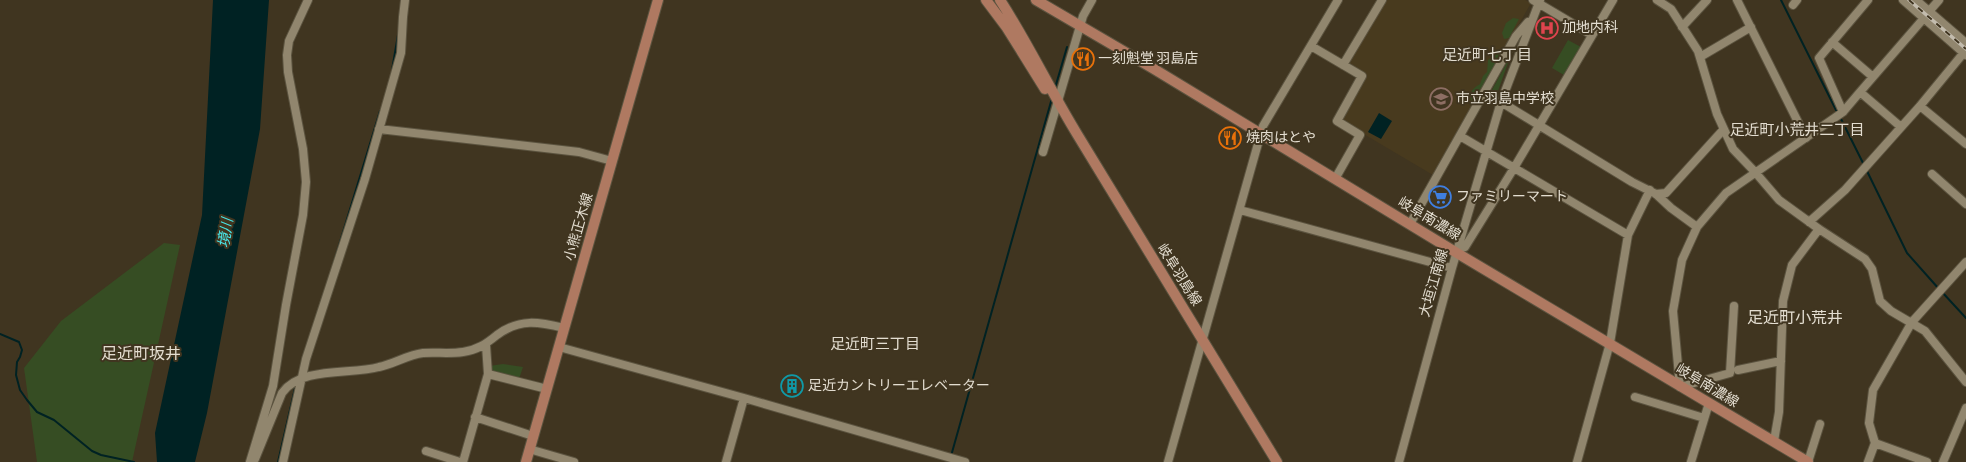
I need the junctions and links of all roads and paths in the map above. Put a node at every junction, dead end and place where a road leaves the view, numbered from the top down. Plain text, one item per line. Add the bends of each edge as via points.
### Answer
1 (308, 0) edge
2 (405, 0) edge
3 (658, 0) edge
4 (986, 0) edge
5 (1000, 0) edge
6 (1036, 0) edge
7 (1092, 0) edge
8 (1338, 0) edge
9 (1382, 0) edge
10 (1613, 0) edge
11 (1657, 0) edge
12 (1707, 0) edge
13 (1737, 0) edge
14 (1868, 0) edge
15 (1903, 0) edge
16 (1916, 0) edge
17 (1939, 0) edge
18 (1537, 1) edge
19 (1932, 8) dead end
20 (1532, 17) junction
21 (1924, 18) junction
22 (1080, 26) junction
23 (1682, 27) junction
24 (1751, 27) junction
25 (1592, 35) junction
26 (1832, 42) junction
27 (1966, 43) edge
28 (1311, 46) junction
29 (1965, 53) edge
30 (1700, 57) junction
31 (1343, 65) junction
32 (1873, 77) junction
33 (1860, 92) junction
34 (1058, 102) junction
35 (1501, 102) junction
36 (1920, 106) junction
37 (1842, 112) junction
38 (1540, 126) junction
39 (1900, 127) junction
40 (379, 129) junction
41 (1723, 130) junction
42 (1261, 134) junction
43 (1460, 136) junction
44 (1806, 138) junction
45 (1966, 144) edge
46 (1487, 150) junction
47 (1043, 152) dead end
48 (612, 161) junction
49 (1514, 168) junction
50 (1755, 172) junction
51 (1932, 174) dead end
52 (1335, 179) junction
53 (1653, 192) junction
54 (1964, 200) edge
55 (1240, 210) junction
56 (1809, 222) junction
57 (1410, 224) junction
58 (1697, 227) junction
59 (1819, 229) junction
60 (1628, 234) junction
61 (1457, 251) junction
62 (1966, 262) edge
63 (1452, 268) junction
64 (1734, 306) dead end
65 (1912, 322) junction
66 (564, 328) junction
67 (1203, 340) junction
68 (1610, 343) junction
69 (486, 345) junction
70 (559, 347) junction
71 (1781, 361) junction
72 (1738, 370) dead end
73 (488, 374) junction
74 (1964, 376) edge
75 (302, 378) junction
76 (1680, 386) junction
77 (547, 389) junction
78 (1634, 397) dead end
79 (744, 398) junction
80 (1709, 403) junction
81 (1966, 408) edge
82 (475, 417) junction
83 (1704, 418) junction
84 (1820, 424) dead end
85 (533, 436) junction
86 (1774, 441) junction
87 (1875, 443) junction
88 (530, 449) junction
89 (426, 451) dead end
90 (250, 462) edge
91 (283, 462) edge
92 (462, 462) edge
93 (526, 462) edge
94 (574, 462) edge
95 (726, 462) edge
96 (965, 462) edge
97 (1168, 462) edge
98 (1277, 462) edge
99 (1399, 462) edge
100 (1577, 462) edge
101 (1691, 462) edge
102 (1808, 462) edge
103 (1868, 462) edge
104 (1927, 462) edge
105 (1943, 462) edge

1 - 90 street via 289,41 287,55 303,149 306,182 303,215 273,386
2 - 40 street via 401,53
3 - 48 main road, 小熊正木線
4 - 34 main road, 岐阜羽島線 via 1007,28 1046,91
5 - 34 main road, 岐阜羽島線 via 1016,24
6 - 22 main road, 岐阜南濃線
7 - 22 street via 1082,16
8 - 28 street
9 - 31 street
10 - 25 street
11 - 23 street via 1671,10
12 - 23 street
13 - 24 street
14 - 26 street
15 - 21 street
16 - 27 street
17 - 19 street
18 - 20 street, 大垣江南線
18 - 25 street
20 - 35 street, 大垣江南線
20 - 43 street via 1516,36
21 - 29 street
21 - 32 street
22 - 34 street
22 - 42 main road, 岐阜南濃線
23 - 30 street
24 - 30 street
24 - 44 street
25 - 38 street
26 - 32 street
26 - 37 street via 1819,58
28 - 31 street
28 - 42 street via 1263,126
29 - 36 street
30 - 41 street
31 - 52 street via 1362,76 1337,121 1360,135
32 - 33 street
33 - 37 street
33 - 39 street
34 - 47 street
34 - 67 main road, 岐阜羽島線
35 - 38 street
35 - 46 street, 大垣江南線
36 - 39 street
36 - 45 street
37 - 44 street
38 - 49 street
38 - 53 street
39 - 56 street via 1845,190
40 - 48 street via 579,152
40 - 75 street
41 - 50 street via 1733,149
41 - 53 street via 1666,193
42 - 52 main road, 岐阜南濃線
42 - 55 street
43 - 46 street
43 - 57 street
44 - 50 street
46 - 49 street
46 - 61 street, 大垣江南線
48 - 66 main road, 小熊正木線
49 - 60 street
49 - 61 street via 1465,247
50 - 56 street via 1779,200
50 - 58 street via 1726,193
51 - 54 street
52 - 57 main road, 岐阜南濃線
53 - 58 street
53 - 60 street
55 - 63 street
55 - 67 street
56 - 59 street
57 - 61 main road, 岐阜南濃線
58 - 76 street via 1682,260 1673,311
59 - 65 street via 1865,259 1872,269 1880,301 1891,311
59 - 71 street via 1792,265 1783,301
60 - 68 street
61 - 63 street, 大垣江南線
61 - 68 main road, 岐阜南濃線
62 - 65 street
63 - 99 street, 大垣江南線
64 - 76 street via 1730,373
65 - 74 street via 1925,331
65 - 87 street via 1873,390 1868,423
66 - 69 street via 540,322 527,322 506,330
66 - 70 main road, 小熊正木線
67 - 97 street
67 - 98 main road, 岐阜羽島線
68 - 76 main road, 岐阜南濃線
68 - 100 street
69 - 73 street
69 - 75 street via 462,352 422,353 379,368
70 - 77 main road, 小熊正木線
70 - 79 street
71 - 72 street
71 - 86 street via 1779,412
73 - 77 street
73 - 82 street
75 - 90 street via 289,384 282,393 255,459
75 - 91 street
76 - 80 main road, 岐阜南濃線
77 - 85 main road, 小熊正木線
78 - 83 street
79 - 95 street
79 - 96 street
80 - 83 street
80 - 86 main road, 岐阜南濃線
81 - 105 street
82 - 85 street
82 - 92 street
83 - 101 street
84 - 102 street
85 - 88 main road, 小熊正木線
86 - 102 main road, 岐阜南濃線
87 - 103 street
87 - 104 street
88 - 93 main road, 小熊正木線
88 - 94 street
89 - 92 street

